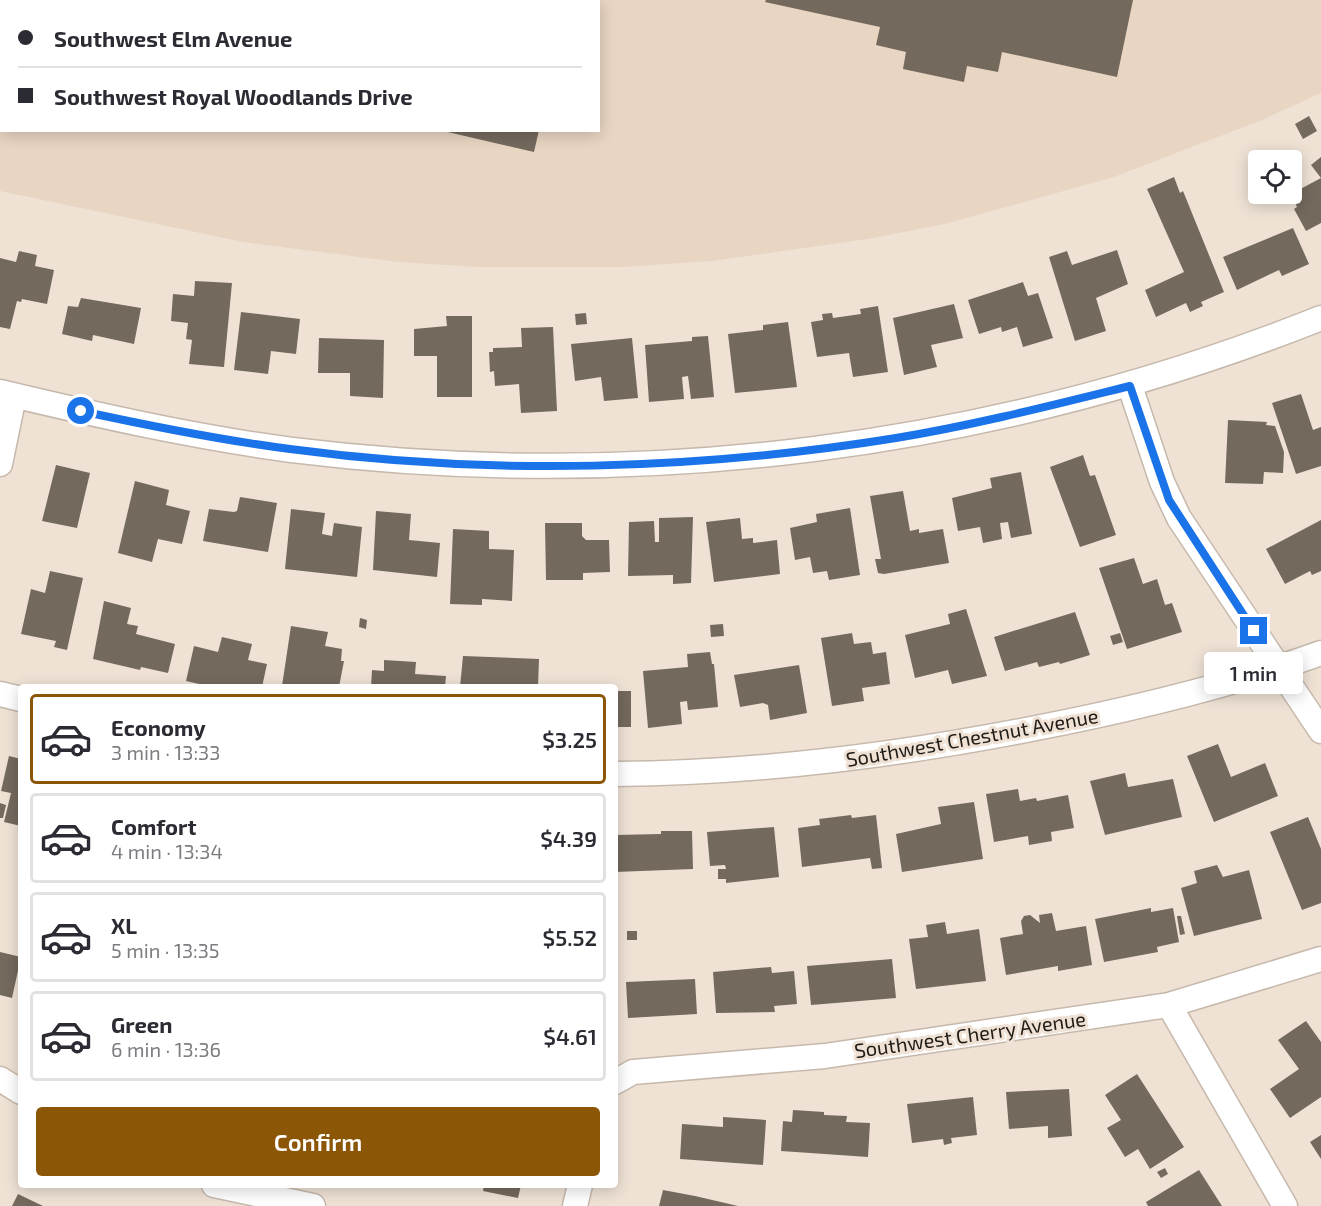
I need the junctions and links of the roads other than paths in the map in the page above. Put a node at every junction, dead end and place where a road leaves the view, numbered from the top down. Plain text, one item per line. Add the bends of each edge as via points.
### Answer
1 (1321, 318) edge
2 (1130, 386) junction
3 (7, 394) edge
4 (0, 464) edge
5 (1321, 653) edge
6 (1279, 668) junction
7 (0, 694) edge
8 (18, 698) edge
9 (1321, 731) edge
10 (618, 774) edge
11 (1321, 959) edge
12 (1169, 1005) junction
13 (0, 1079) edge
14 (618, 1080) edge
15 (18, 1090) edge
16 (246, 1188) edge
17 (579, 1188) edge
18 (279, 1191) edge
19 (313, 1206) edge
20 (575, 1206) edge
21 (1285, 1206) edge

1 - 2 street
2 - 3 street via 1002,418 897,438 687,462 607,465 448,463 292,450
2 - 6 street via 1174,509
3 - 4 street
5 - 6 street, Southwest Chestnut Avenue
6 - 9 street
6 - 10 street, Southwest Chestnut Avenue via 1111,714 936,747 791,766
7 - 8 street
11 - 12 street, Southwest Cherry Avenue
12 - 14 street, Southwest Cherry Avenue via 825,1056 633,1072
12 - 21 street
13 - 15 street
16 - 18 street
17 - 20 street
18 - 19 street

